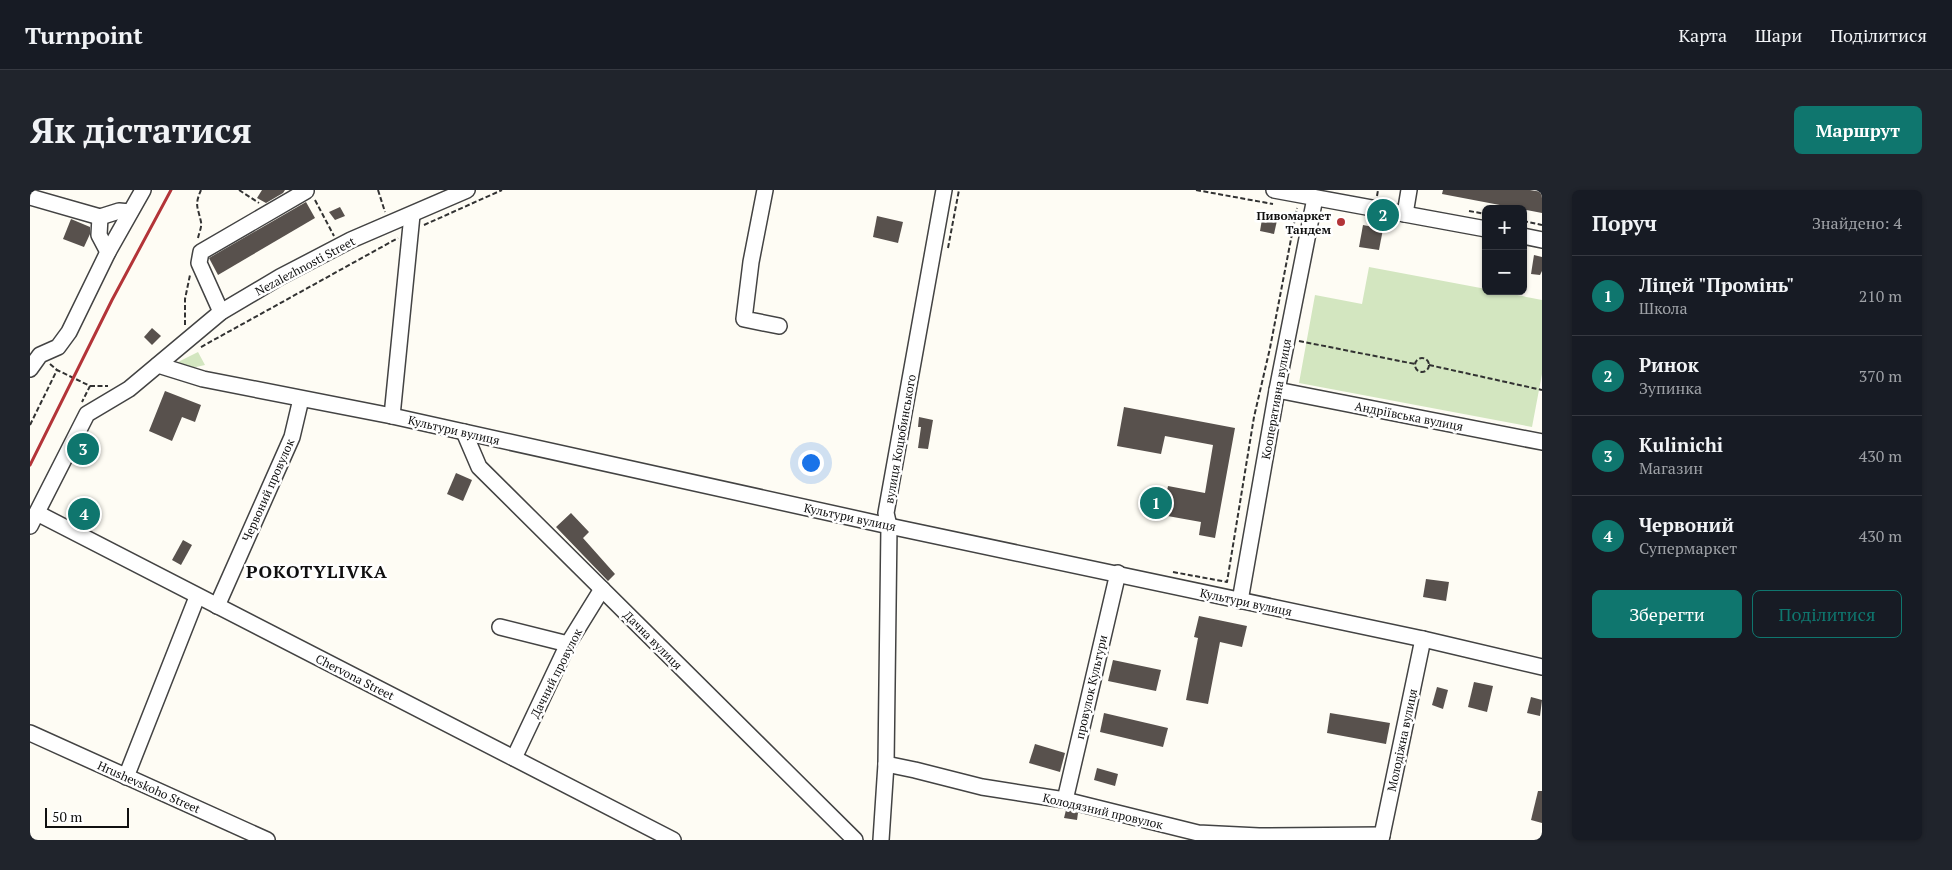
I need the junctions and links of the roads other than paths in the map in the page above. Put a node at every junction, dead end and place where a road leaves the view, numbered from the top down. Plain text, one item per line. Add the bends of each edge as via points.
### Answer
1 (143, 190) edge
2 (467, 190) edge
3 (765, 190) edge
4 (944, 190) edge
5 (1274, 190) edge
6 (1409, 190) edge
7 (306, 191) edge
8 (30, 197) edge
9 (1315, 198) junction
10 (130, 212) junction
11 (1405, 214) junction
12 (412, 215) junction
13 (100, 217) junction
14 (1482, 228) edge
15 (1527, 237) edge
16 (1542, 240) edge
17 (108, 252) junction
18 (221, 312) junction
19 (779, 326) dead end
20 (35, 352) edge
21 (158, 366) junction
22 (30, 369) edge
23 (1277, 390) junction
24 (301, 399) junction
25 (392, 416) junction
26 (464, 432) junction
27 (1542, 442) edge
28 (34, 519) edge
29 (889, 526) junction
30 (1118, 573) junction
31 (602, 589) junction
32 (197, 597) junction
33 (1240, 601) junction
34 (217, 606) junction
35 (500, 628) dead end
36 (1423, 639) junction
37 (568, 644) junction
38 (1542, 667) edge
39 (30, 733) edge
40 (514, 758) junction
41 (886, 764) junction
42 (126, 777) junction
43 (1065, 800) junction
44 (1382, 838) edge
45 (267, 840) edge
46 (673, 840) edge
47 (855, 840) edge
48 (881, 840) edge

1 - 10 street
2 - 12 street, Nezalezhnosti Street
3 - 19 street via 744,319
4 - 29 street, вулиця Коцюбинського via 886,513
5 - 9 street
6 - 11 street
7 - 18 street via 200,257
8 - 13 street
9 - 11 street
9 - 23 street, Кооперативна вулиця
10 - 13 street via 119,211
10 - 17 street
11 - 14 street
12 - 18 street, Nezalezhnosti Street via 351,240
12 - 25 street
13 - 17 street via 99,235
15 - 16 street
17 - 20 street via 69,332 58,347
18 - 21 street, Nezalezhnosti Street via 195,342
20 - 22 street
21 - 24 street, Культури вулиця via 203,379
21 - 28 street, Nezalezhnosti Street via 129,389 87,414
23 - 27 street, Андріївська вулиця
23 - 33 street, Кооперативна вулиця
24 - 25 street, Культури вулиця
24 - 34 street, Червоний провулок via 292,437
25 - 26 street, Культури вулиця
26 - 29 street, Культури вулиця
26 - 31 street, Дачна вулиця via 479,467
28 - 32 street, Chervona Street
29 - 30 street, Культури вулиця
29 - 41 street, вулиця Коцюбинського
30 - 33 street, Культури вулиця
30 - 43 street, провулок Культури
31 - 37 street, Дачний провулок
31 - 47 street, Дачна вулиця
32 - 34 street, Chervona Street
32 - 42 street
33 - 36 street, Культури вулиця
34 - 40 street, Chervona Street
35 - 37 street
36 - 38 street, Культури вулиця
36 - 44 street, Молодіжна вулиця
37 - 40 street, Дачний провулок
39 - 42 street, Hrushevskoho Street
40 - 46 street, Chervona Street
41 - 43 street, Колодязний провулок via 982,787
41 - 48 street, вулиця Коцюбинського
42 - 45 street, Hrushevskoho Street
43 - 44 street, Колодязний провулок via 1198,833

